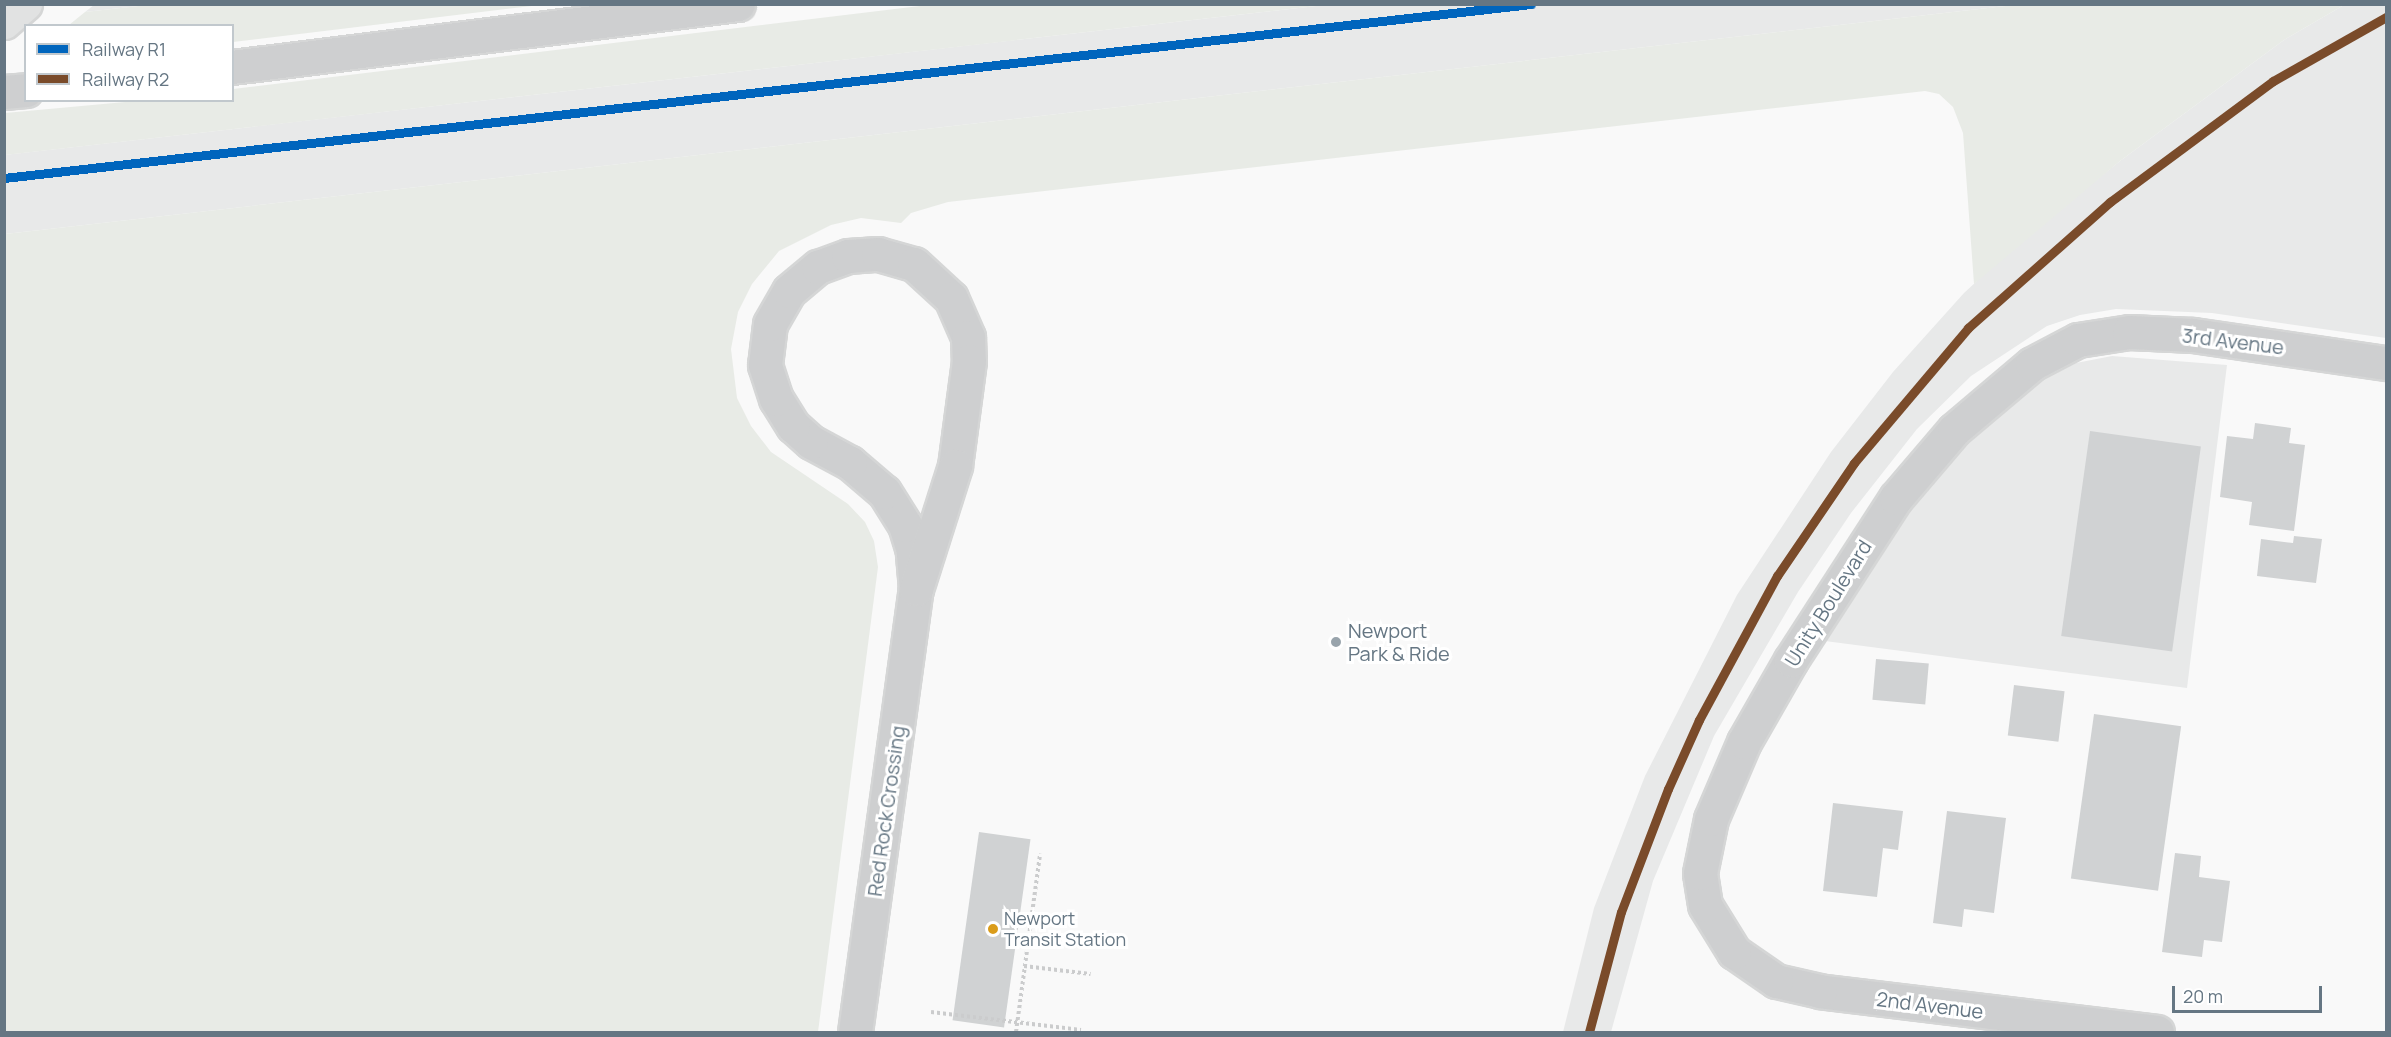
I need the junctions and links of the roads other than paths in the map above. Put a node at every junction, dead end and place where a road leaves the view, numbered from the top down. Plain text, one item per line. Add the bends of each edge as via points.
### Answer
1 (25, 4) edge
2 (738, 4) edge
3 (4, 22) edge
4 (234, 67) edge
5 (24, 90) edge
6 (4, 92) edge
7 (2078, 340) joint
8 (2386, 363) edge
9 (916, 589) junction
10 (1720, 936) joint
11 (855, 1032) edge
12 (2157, 1032) edge

1 - 3 highway
2 - 4 street
5 - 6 street
7 - 8 street, 3rd Avenue via 2129,332 2193,335
7 - 10 street, Unity Boulevard via 2012,378 1931,454 1890,507 1791,660 1733,765 1704,841 1701,888
9 - 9 street, Red Rock Crossing via 955,466 969,361 968,337 951,298 914,264 888,255 848,256 818,267 789,291 770,324 765,365 776,399 793,426 861,472 884,492 899,513 913,551
9 - 11 street, Red Rock Crossing
10 - 12 street, 2nd Avenue via 1749,966 1776,981 1802,988

